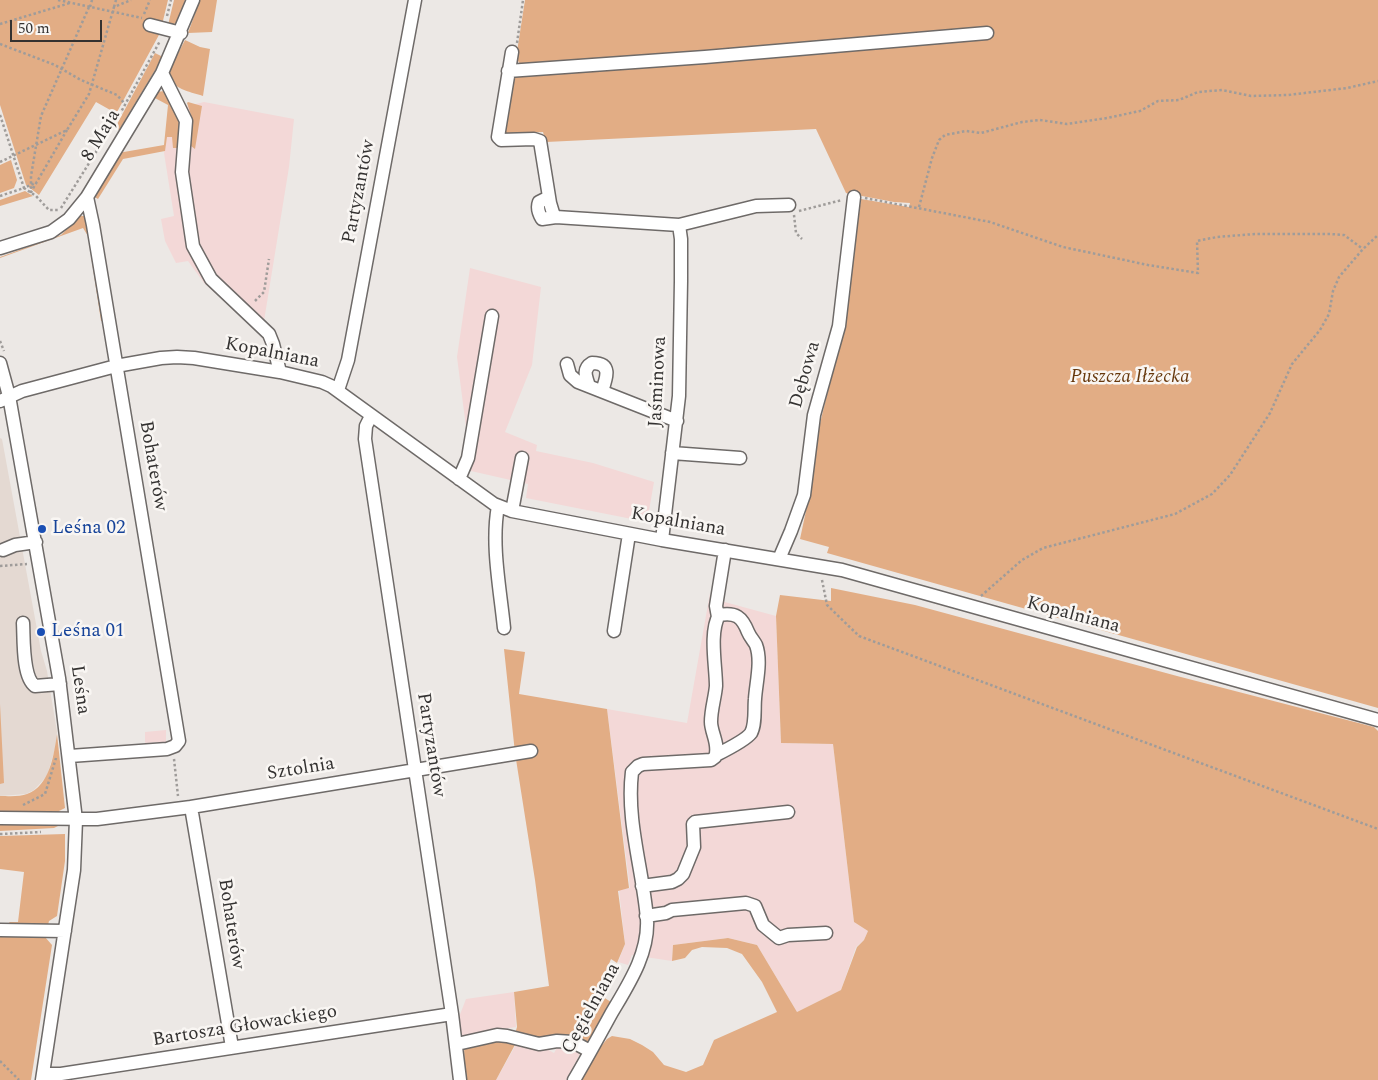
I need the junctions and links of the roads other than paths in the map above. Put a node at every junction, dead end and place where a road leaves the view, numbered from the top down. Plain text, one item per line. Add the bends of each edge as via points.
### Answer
1 (193, 0) edge
2 (415, 0) edge
3 (150, 25) dead end
4 (180, 33) junction
5 (987, 33) dead end
6 (511, 55) road end
7 (508, 71) junction
8 (162, 73) junction
9 (87, 197) junction
10 (854, 197) road end
11 (791, 209) road end
12 (679, 225) junction
13 (0, 248) edge
14 (492, 316) dead end
15 (0, 363) edge
16 (567, 364) dead end
17 (116, 366) junction
18 (280, 372) junction
19 (588, 386) junction
20 (338, 390) junction
21 (602, 391) junction
22 (5, 399) edge
23 (371, 416) junction
24 (677, 421) junction
25 (672, 453) junction
26 (522, 458) dead end
27 (740, 458) dead end
28 (459, 479) junction
29 (498, 506) junction
30 (512, 511) junction
31 (629, 534) junction
32 (662, 540) junction
33 (36, 542) junction
34 (1, 548) edge
35 (725, 550) junction
36 (779, 559) junction
37 (718, 617) junction
38 (23, 622) dead end
39 (504, 628) dead end
40 (614, 631) dead end
41 (60, 684) junction
42 (1378, 720) edge
43 (531, 751) dead end
44 (64, 753) junction
45 (716, 755) junction
46 (414, 771) junction
47 (186, 808) junction
48 (788, 812) dead end
49 (0, 818) edge
50 (76, 820) junction
51 (642, 886) junction
52 (646, 916) junction
53 (0, 930) edge
54 (65, 931) junction
55 (826, 933) dead end
56 (452, 1014) junction
57 (457, 1044) junction
58 (232, 1047) junction
59 (590, 1051) junction
60 (42, 1077) edge
61 (460, 1080) edge
62 (574, 1080) edge

1 - 4 street, 8 Maja
2 - 20 street, Partyzantów via 348,360
3 - 4 street
4 - 8 street, 8 Maja
5 - 7 street
6 - 7 street
7 - 12 street via 498,137 502,140 534,138 540,141 552,213 556,217
8 - 9 street, 8 Maja
8 - 18 street via 186,121 182,172 193,246 211,279 269,334
9 - 13 street, 8 Maja via 69,219 51,232
9 - 17 street, Bohaterów
10 - 36 street, Dębowa via 840,326 814,415 804,495
11 - 12 street via 756,206
12 - 24 street, Jaśminowa via 681,281
14 - 28 street via 468,458
15 - 22 street, Leśna
16 - 19 street via 572,378
17 - 18 street, Kopalniana via 176,357
17 - 22 street, Kopalniana via 22,391
17 - 44 street, Bohaterów via 176,744
18 - 20 street, Kopalniana via 322,382
19 - 21 street
19 - 21 street via 586,368 600,363 606,372
20 - 23 street, Kopalniana
21 - 24 street
22 - 33 street, Leśna
23 - 28 street, Kopalniana
23 - 46 street, Partyzantów via 365,439
24 - 25 street, Jaśminowa
25 - 27 street
25 - 32 street, Jaśminowa
26 - 30 street
28 - 29 street, Kopalniana
29 - 30 street, Kopalniana
29 - 39 street via 496,542
30 - 31 street, Kopalniana
31 - 32 street, Kopalniana
31 - 40 street
32 - 35 street, Kopalniana
33 - 34 street
33 - 41 street, Leśna
35 - 36 street, Kopalniana
35 - 37 street via 716,606
36 - 42 street, Kopalniana via 842,570
37 - 45 street via 714,639 716,694 711,723
37 - 45 street, Cegielniana via 725,614 740,617 745,622 758,658 753,728 732,748
38 - 41 street via 31,684
41 - 44 street, Leśna
43 - 46 street, Sztolnia
44 - 50 street, Leśna
45 - 51 street, Cegielniana via 711,760 643,764 632,772 630,797
46 - 47 street, Sztolnia
46 - 56 street, Partyzantów
47 - 50 street, Sztolnia
47 - 58 street, Bohaterów
48 - 51 street via 695,822 694,847 683,874 672,882
49 - 50 street, Sztolnia
50 - 54 street, Leśna via 74,870
51 - 52 street, Cegielniana
52 - 55 street via 672,910 746,903 755,906 763,925 779,938
52 - 59 street, Cegielniana via 642,957
53 - 54 street
54 - 60 street, Leśna
56 - 57 street, Partyzantów
56 - 58 street, Bartosza Głowackiego
57 - 59 street via 497,1035 539,1044 573,1042
57 - 61 street, Partyzantów
58 - 60 street, Bartosza Głowackiego
59 - 62 street, Cegielniana

